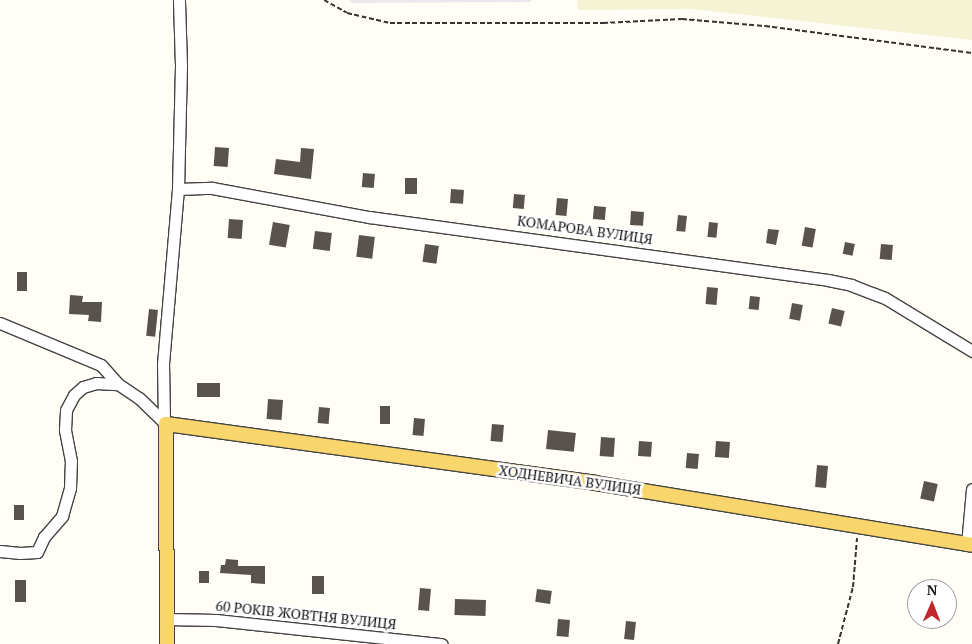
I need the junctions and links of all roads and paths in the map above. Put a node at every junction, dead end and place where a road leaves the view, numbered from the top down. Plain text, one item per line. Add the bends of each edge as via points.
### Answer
1 (178, 0) edge
2 (324, 0) edge
3 (972, 53) edge
4 (178, 189) junction
5 (0, 323) edge
6 (972, 351) edge
7 (118, 384) junction
8 (165, 422) junction
9 (972, 489) edge
10 (858, 525) junction
11 (970, 545) edge
12 (0, 551) edge
13 (166, 619) junction
14 (168, 644) edge
15 (442, 644) edge
16 (838, 644) edge

1 - 4 street via 181,65
2 - 3 path via 347,13 390,22 603,23 682,19 764,26
4 - 6 street, КОМАРОВА ВУЛИЦЯ via 212,188 369,217 828,280 885,298
4 - 8 street via 164,364
5 - 7 street via 101,365
7 - 8 street
7 - 12 street via 96,383 83,387 66,410 70,488 62,516 44,537 37,552
8 - 10 main road, ХОДНЕВИЧА ВУЛИЦЯ via 595,483
8 - 13 main road
9 - 11 street
10 - 11 main road, ХОДНЕВИЧА ВУЛИЦЯ
10 - 16 path via 852,587
13 - 14 main road
13 - 15 street, 60 РОКІВ ЖОВТНЯ ВУЛИЦЯ via 216,620

